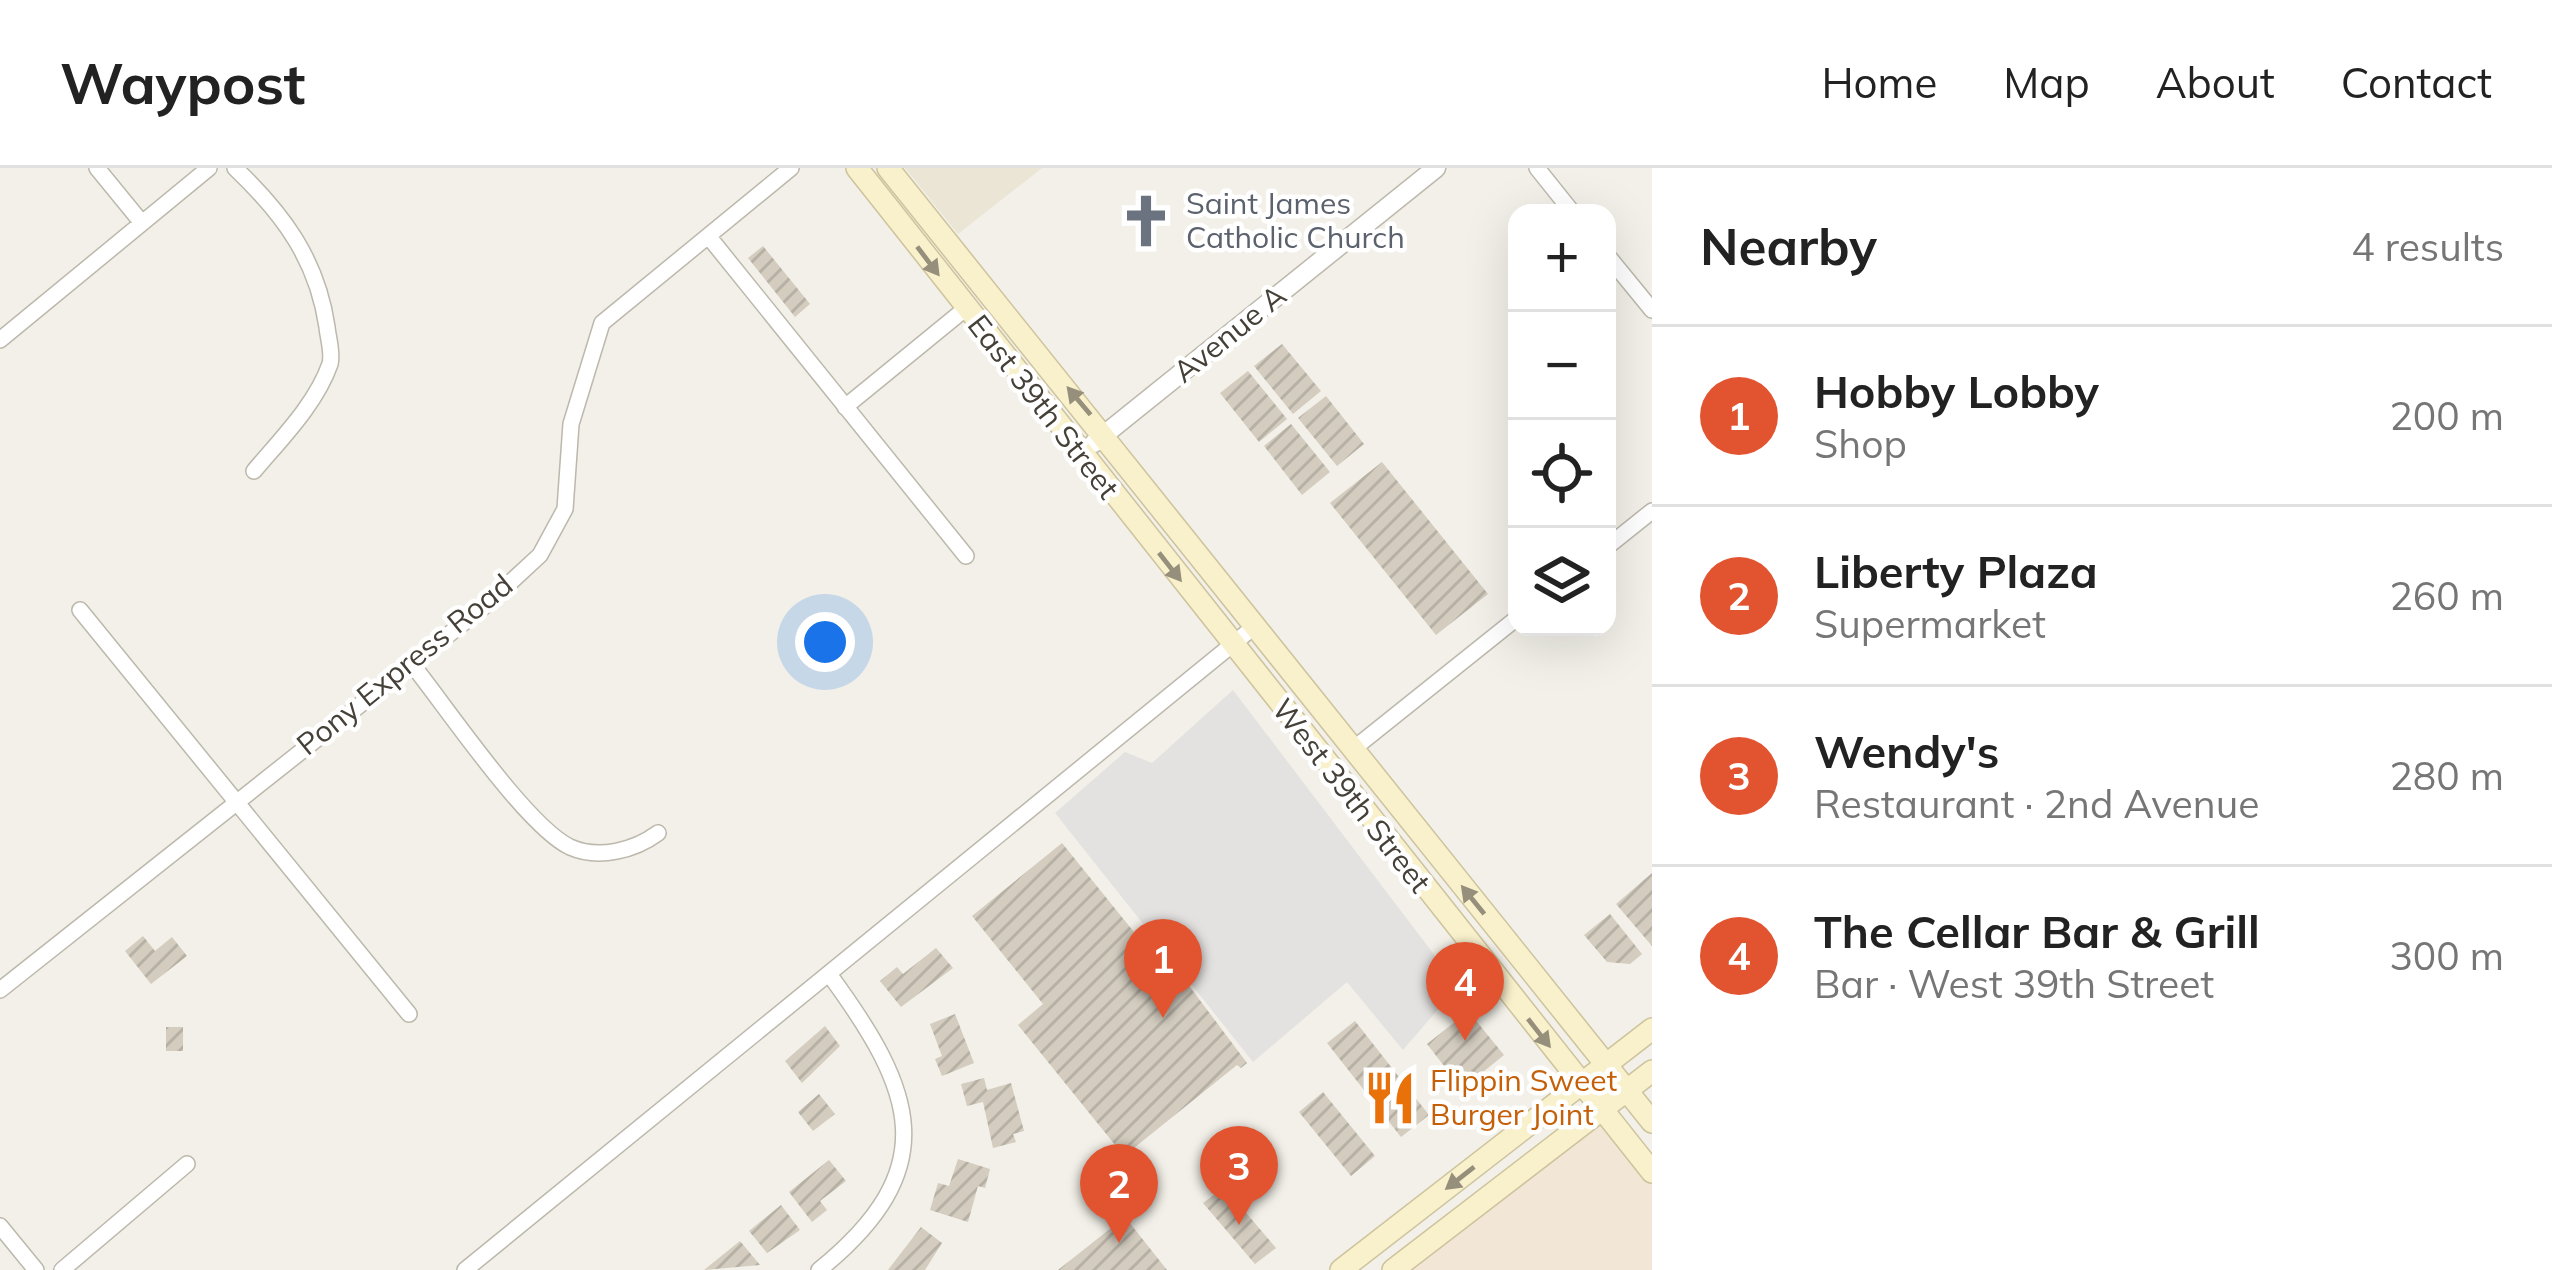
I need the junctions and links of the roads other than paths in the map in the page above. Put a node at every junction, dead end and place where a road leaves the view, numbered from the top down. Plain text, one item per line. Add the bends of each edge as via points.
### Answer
1 (97, 168) edge
2 (209, 168) edge
3 (235, 168) edge
4 (791, 168) edge
5 (857, 168) edge
6 (889, 168) edge
7 (1436, 168) edge
8 (1537, 168) edge
9 (1567, 204) edge
10 (142, 223) junction
11 (709, 237) junction
12 (1616, 266) edge
13 (965, 310) junction
14 (1652, 310) edge
15 (0, 340) edge
16 (844, 407) junction
17 (1106, 434) junction
18 (1081, 454) junction
19 (254, 471) dead end
20 (1652, 511) edge
21 (1616, 540) edge
22 (966, 556) dead end
23 (80, 610) dead end
24 (1508, 625) edge
25 (1255, 626) junction
26 (1231, 645) junction
27 (411, 662) junction
28 (1352, 750) junction
29 (237, 800) junction
30 (658, 833) dead end
31 (829, 974) junction
32 (0, 990) edge
33 (409, 1015) dead end
34 (1652, 1029) edge
35 (1606, 1065) junction
36 (1652, 1071) edge
37 (1581, 1085) junction
38 (1627, 1091) junction
39 (1602, 1111) junction
40 (1652, 1122) edge
41 (188, 1164) dead end
42 (1652, 1172) edge
43 (0, 1226) edge
44 (36, 1270) edge
45 (62, 1270) edge
46 (464, 1270) edge
47 (819, 1270) edge
48 (1341, 1270) edge
49 (1393, 1270) edge

1 - 10 street
2 - 10 street
3 - 19 street via 305,250 332,360 298,419
4 - 11 street, Pony Express Road
5 -> 13 main road, East 39th Street
17 -> 6 main road, East 39th Street
7 - 17 street, Avenue A
8 - 9 street
10 - 15 street
11 - 16 street
11 - 27 street, Pony Express Road via 602,323 571,424 565,509 540,555
12 - 14 street
13 - 16 street
13 - 18 main road, East 39th Street
16 - 22 street
17 - 18 street, Avenue A
17 - 25 main road, East 39th Street
18 -> 26 main road, East 39th Street
20 - 21 street
23 - 29 street
24 - 28 street
25 - 26 street
25 - 28 main road, West 39th Street
26 - 31 street
26 -> 37 main road, West 39th Street
27 - 29 street, Pony Express Road
27 - 30 street via 526,807 569,847 604,853 639,847
35 -> 28 main road, West 39th Street
29 - 32 street, Pony Express Road
29 - 33 street
31 - 46 street
31 - 47 street via 887,1060 903,1147 877,1216
34 - 35 main road
35 - 37 main road
35 - 38 main road, West 39th Street
36 - 38 main road
37 - 39 main road, West 39th Street
37 -> 48 main road
38 - 39 main road
38 - 40 main road, West 39th Street
39 - 42 main road, West 39th Street
39 - 49 main road
41 - 45 street
43 - 44 street

